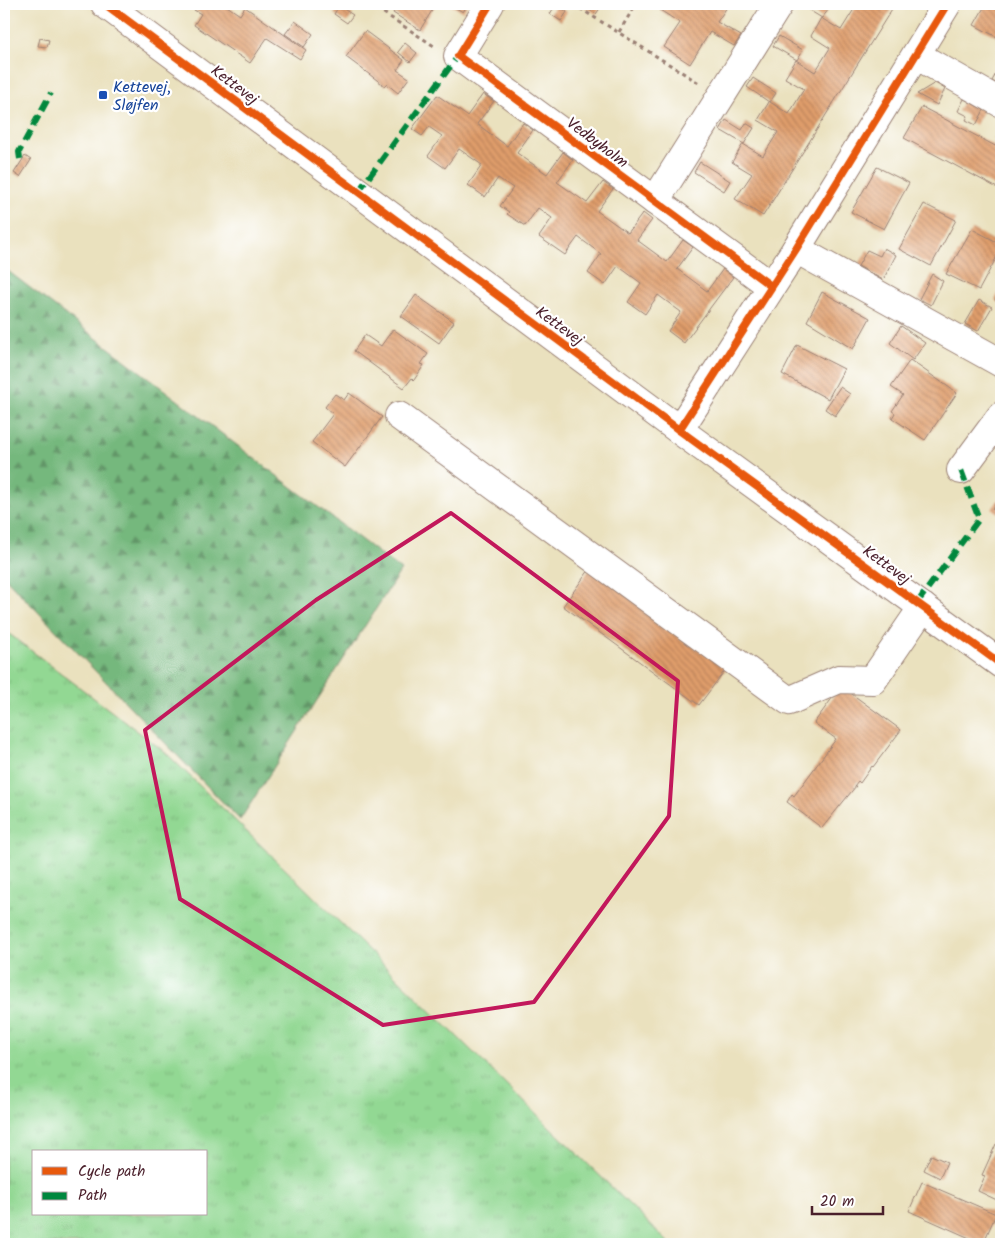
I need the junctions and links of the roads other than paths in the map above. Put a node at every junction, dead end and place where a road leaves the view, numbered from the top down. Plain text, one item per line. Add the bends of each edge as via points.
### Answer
1 (490, 4) edge
2 (778, 4) edge
3 (947, 4) edge
4 (110, 5) edge
5 (916, 55) junction
6 (1001, 103) edge
7 (655, 202) junction
8 (796, 248) junction
9 (771, 286) junction
10 (1001, 363) edge
11 (399, 416) dead end
12 (1001, 416) edge
13 (679, 430) junction
14 (960, 470) dead end
15 (923, 607) junction
16 (1001, 664) edge

1 - 7 street, Vedbyholm via 458,56
2 - 7 street
3 - 5 street
4 - 13 street, Kettevej
5 - 6 street
5 - 8 street
7 - 9 street, Vedbyholm
8 - 9 street
8 - 10 street
9 - 13 street
11 - 15 street via 789,701 839,680 874,680
12 - 14 street
13 - 15 street, Kettevej
15 - 16 street, Kettevej

